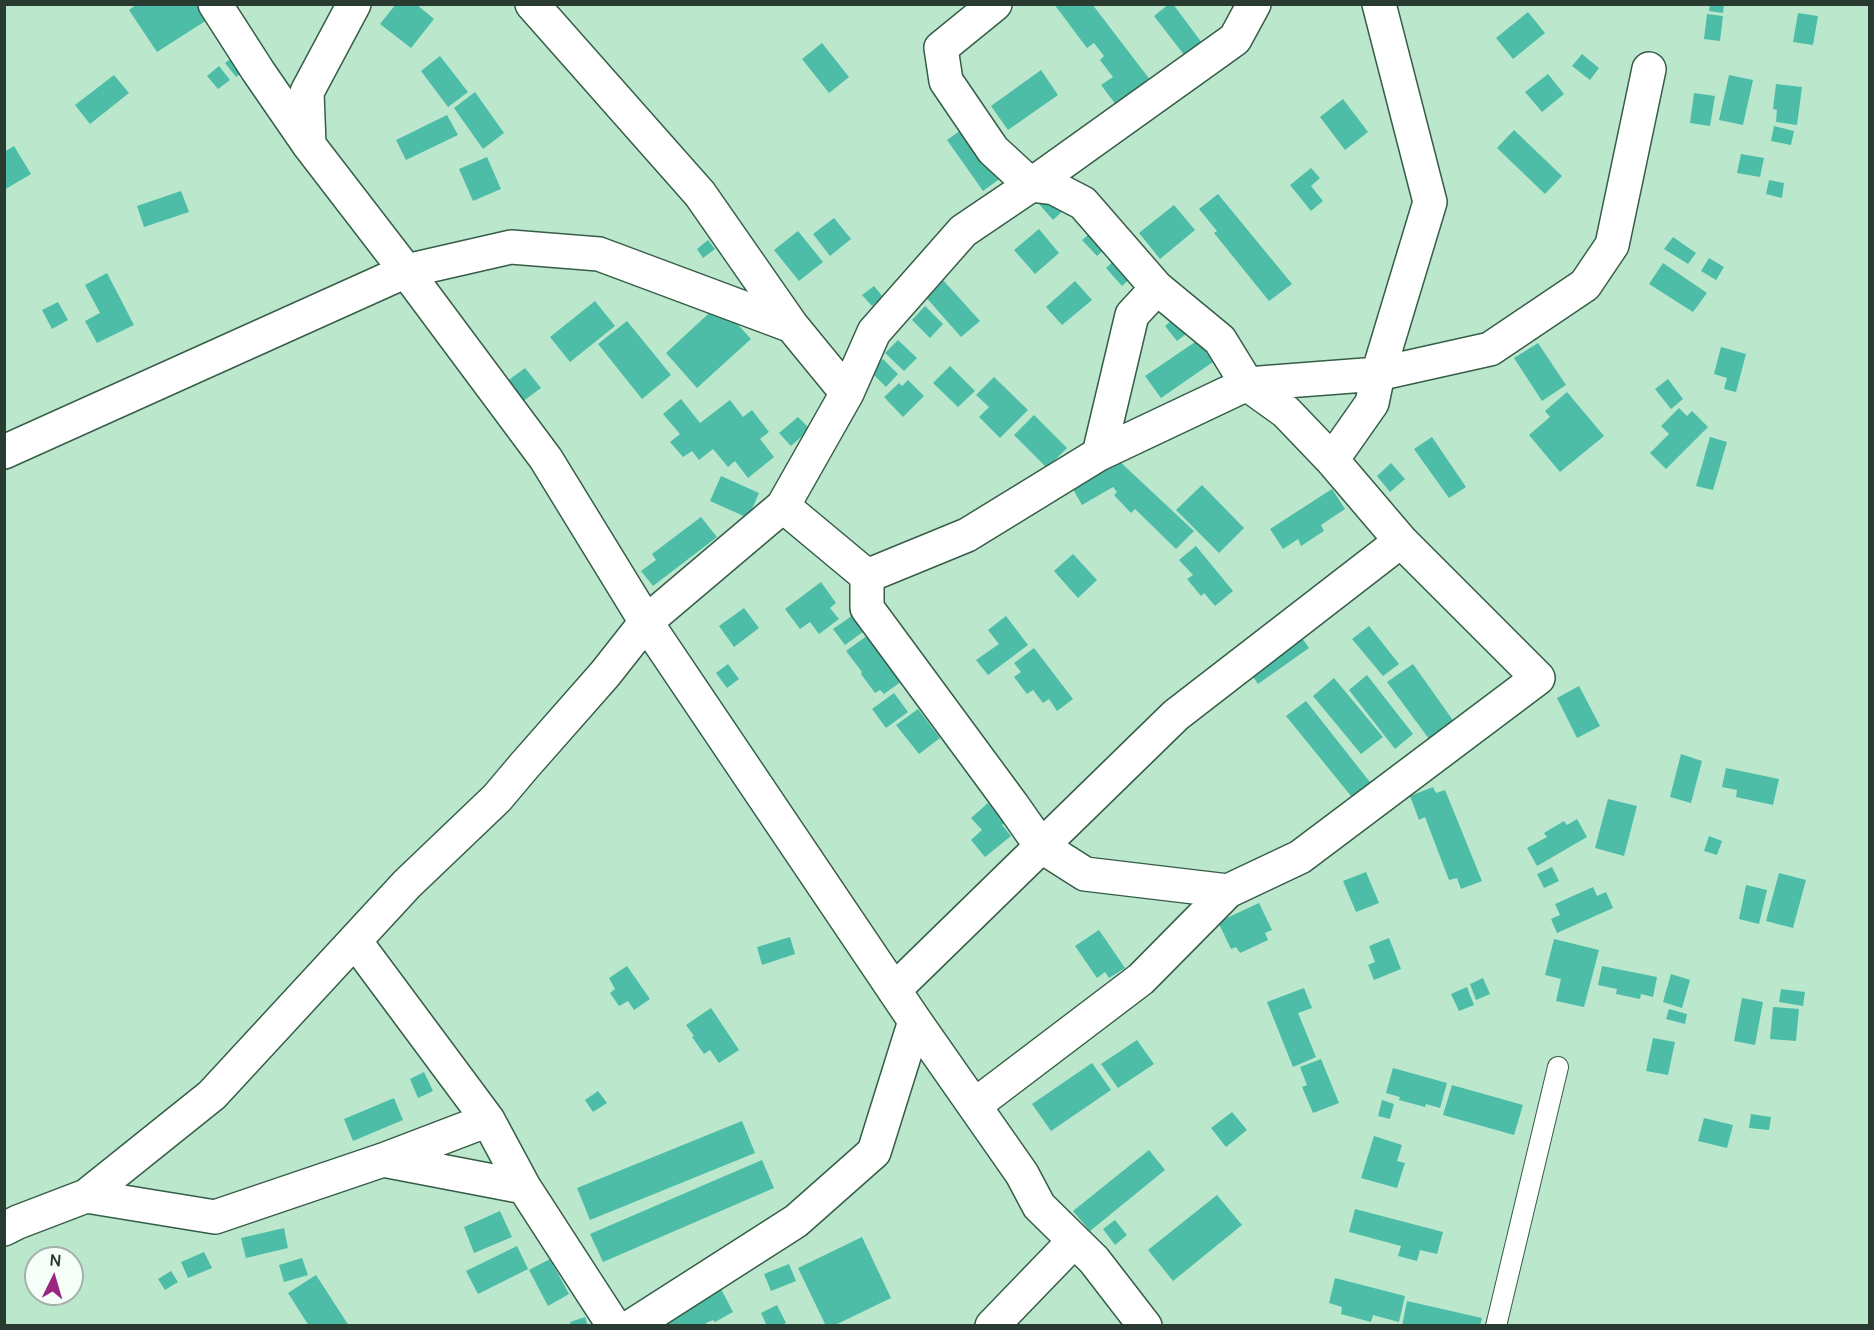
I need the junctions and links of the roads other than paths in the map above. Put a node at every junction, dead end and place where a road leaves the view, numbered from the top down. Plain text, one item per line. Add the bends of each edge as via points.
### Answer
1 (215, 4) edge
2 (354, 4) edge
3 (532, 4) edge
4 (994, 4) edge
5 (1254, 4) edge
6 (1379, 4) edge
7 (1649, 69) dead end
8 (309, 145) junction
9 (1031, 185) junction
10 (406, 271) junction
11 (1158, 288) junction
12 (792, 327) junction
13 (1378, 374) junction
14 (1247, 384) junction
15 (847, 393) junction
16 (4, 452) edge
17 (1100, 454) junction
18 (1332, 460) junction
19 (783, 506) junction
20 (1401, 541) junction
21 (867, 576) junction
22 (646, 622) junction
23 (1041, 846) junction
24 (1228, 891) junction
25 (355, 941) junction
26 (894, 990) junction
27 (915, 1021) junction
28 (1557, 1067) dead end
29 (975, 1105) junction
30 (488, 1120) junction
31 (382, 1160) junction
32 (524, 1187) junction
33 (86, 1196) junction
34 (4, 1229) edge
35 (1074, 1241) junction
36 (614, 1326) edge
37 (632, 1326) edge
38 (992, 1326) edge
39 (1145, 1326) edge
40 (1496, 1326) edge

1 - 8 street
2 - 8 street via 307,92
3 - 12 street via 700,194
4 - 9 street via 941,48 946,81 993,150
5 - 9 street via 1235,39
6 - 13 street via 1430,202
7 - 13 street via 1612,245 1585,285 1490,349
8 - 10 street
9 - 11 street via 1054,188 1083,203
9 - 15 street via 963,231 874,332
10 - 12 street via 511,247 599,254
10 - 16 street
10 - 22 street via 546,459
11 - 14 street via 1220,340
11 - 17 street via 1132,315
12 - 15 street
13 - 14 street
13 - 18 street via 1372,403
14 - 17 street
14 - 18 street via 1286,412
15 - 19 street
17 - 21 street via 967,535
18 - 20 street
19 - 21 street
19 - 22 street
20 - 23 street via 1176,716
20 - 24 street via 1538,678 1300,857
21 - 23 street via 867,608
22 - 25 street via 497,798 407,884
22 - 26 street
23 - 24 street via 1085,874
23 - 26 street
24 - 29 street via 1141,979
25 - 30 street
25 - 33 street via 212,1095
26 - 27 street
27 - 29 street
27 - 37 street via 874,1152 796,1221
28 - 40 lane
29 - 35 street via 1039,1206
30 - 31 street
30 - 32 street
31 - 32 street
31 - 33 street via 215,1217
32 - 36 street
33 - 34 street
35 - 38 street
35 - 39 street via 1094,1260

